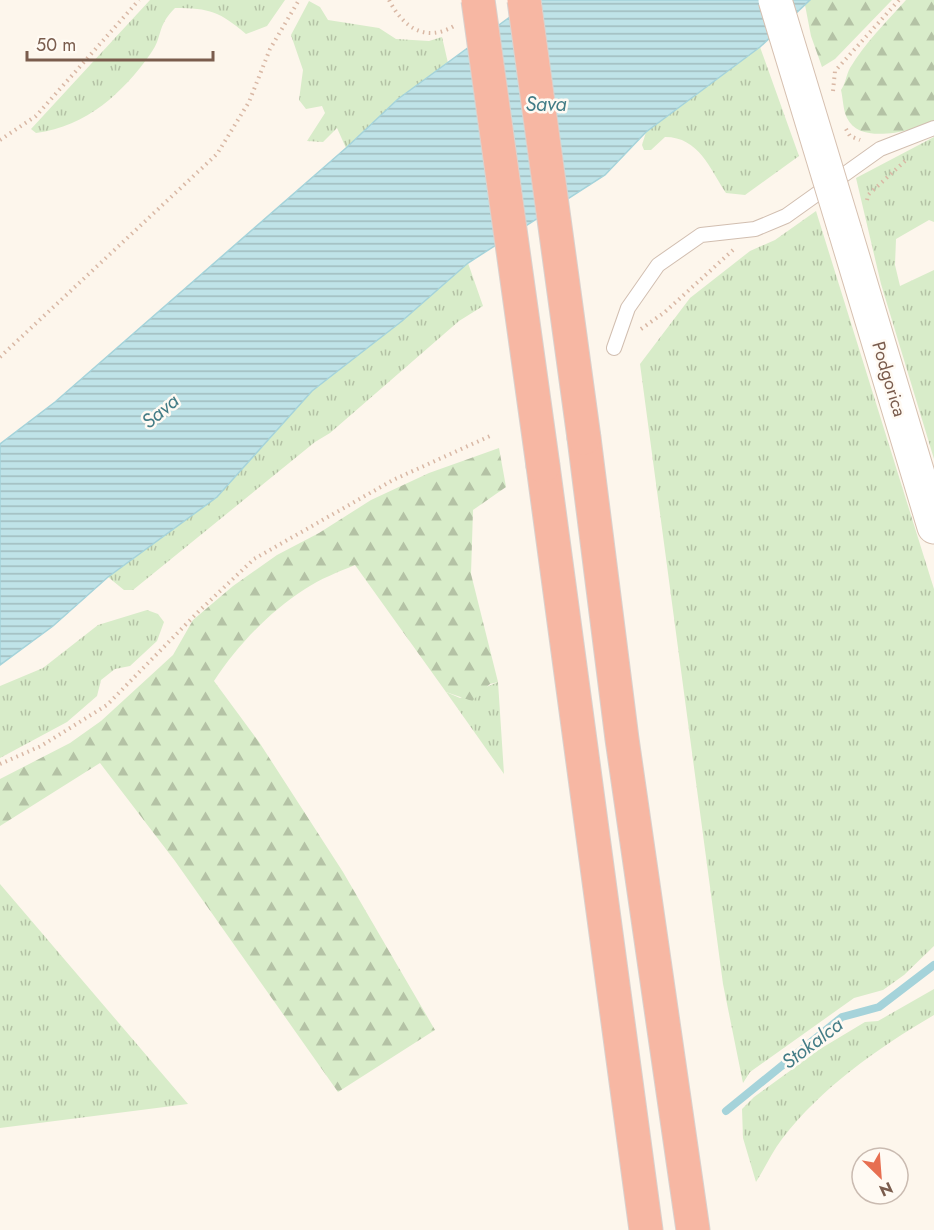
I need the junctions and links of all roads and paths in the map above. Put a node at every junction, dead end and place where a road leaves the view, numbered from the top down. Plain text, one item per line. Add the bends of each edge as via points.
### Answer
1 (139, 0) edge
2 (299, 0) edge
3 (389, 0) edge
4 (524, 0) edge
5 (776, 0) edge
6 (899, 0) edge
7 (469, 11) edge
8 (833, 97) dead end
9 (844, 126) dead end
10 (934, 128) edge
11 (0, 140) edge
12 (880, 149) junction
13 (909, 156) dead end
14 (755, 229) junction
15 (845, 231) junction
16 (614, 348) joint
17 (0, 357) edge
18 (490, 436) dead end
19 (934, 527) edge
20 (0, 764) edge
21 (646, 1230) edge
22 (693, 1230) edge

1 - 11 path via 36,116
2 - 17 path via 270,49 249,102 217,154
3 - 7 path via 396,14 421,34 444,32
4 - 22 highway, bridge via 622,739
5 - 15 main road, Podgorica, bridge
6 - 8 path via 835,71
7 - 21 highway, bridge via 543,466
9 - 12 path via 850,136
10 - 12 lane
12 - 14 lane via 786,216
13 - 15 path via 868,195 861,226
14 - 16 path via 665,312
14 - 16 lane via 701,235 658,265 628,308
15 - 19 main road, Podgorica
18 - 20 path via 393,480 254,559 107,705 41,746

